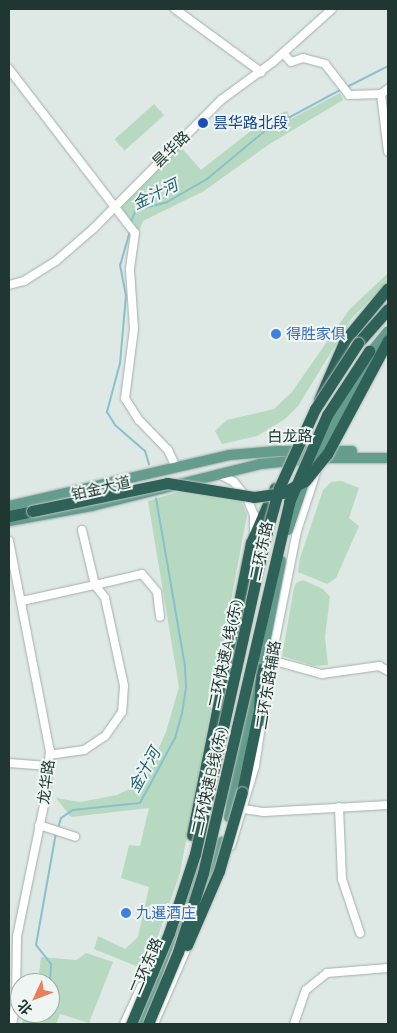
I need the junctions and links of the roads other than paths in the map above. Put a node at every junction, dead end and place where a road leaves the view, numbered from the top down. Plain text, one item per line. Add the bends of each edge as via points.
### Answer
1 (175, 9) edge
2 (332, 9) edge
3 (283, 53) junction
4 (9, 69) edge
5 (261, 72) junction
6 (388, 89) edge
7 (382, 94) junction
8 (388, 152) edge
9 (114, 205) junction
10 (9, 285) edge
11 (388, 288) edge
12 (388, 308) edge
13 (388, 330) edge
14 (388, 341) edge
15 (388, 350) edge
16 (316, 406) junction
17 (388, 452) edge
18 (324, 454) junction
19 (292, 455) junction
20 (388, 458) edge
21 (193, 463) junction
22 (176, 467) junction
23 (215, 474) junction
24 (199, 479) junction
25 (9, 506) edge
26 (9, 516) edge
27 (9, 521) edge
28 (82, 530) dead end
29 (253, 536) junction
30 (9, 541) edge
31 (95, 585) junction
32 (254, 599) junction
33 (22, 601) junction
34 (160, 617) dead end
35 (262, 658) junction
36 (388, 671) edge
37 (259, 694) junction
38 (250, 718) junction
39 (263, 722) junction
40 (50, 755) junction
41 (9, 763) edge
42 (50, 766) junction
43 (214, 797) junction
44 (388, 805) edge
45 (339, 807) junction
46 (244, 809) junction
47 (39, 825) junction
48 (75, 837) dead end
49 (203, 851) junction
50 (360, 933) dead end
51 (159, 957) junction
52 (388, 968) edge
53 (164, 987) junction
54 (12, 1024) edge
55 (124, 1024) edge
56 (130, 1024) edge
57 (137, 1024) edge
58 (141, 1024) edge
59 (148, 1024) edge
60 (154, 1024) edge
61 (294, 1024) edge

1 - 5 street
2 - 3 street, 昙华路
3 - 5 street, 昙华路
3 - 7 street via 291,62 303,58 325,64 342,89 355,96
4 - 9 street
5 - 9 street, 昙华路 via 221,100
6 - 7 street
7 - 8 street
9 - 10 street, 昙华路 via 56,261
9 - 22 street via 135,234 130,270 134,329 125,398 139,420 168,450
11 - 16 highway via 359,320 337,354
12 - 16 street, 二环东路辅路 via 344,360
12 - 51 highway, 二环快速A线(东), bridge via 328,385 279,488 203,826
13 - 35 main road, 二环东路, bridge via 337,401 300,472 279,533
13 - 53 highway, 二环快速B线(东), bridge via 360,362 331,407 306,456 289,502 206,859 187,927
14 - 26 highway, bridge via 327,454 305,481 286,491 254,497 167,483
14 - 35 main road, 二环东路, bridge via 343,404 304,482 286,534
15 - 18 street, 二环东路辅路 via 358,391
16 - 19 street, 二环东路辅路
17 - 18 main road, 白龙路
18 - 19 main road, 白龙路
18 - 20 main road, 白龙路
18 - 35 street, 二环东路辅路 via 297,531
19 - 21 main road, 白龙路 via 247,453
19 - 23 main road, 白龙路
19 - 29 highway
19 - 32 street, 二环东路辅路 via 272,514
21 - 22 main road, 铂金大道
21 - 24 main road via 203,468
22 - 25 main road, 铂金大道
23 - 24 main road, 白龙路
23 - 29 street via 230,479 247,498 254,515
24 - 27 main road, 铂金大道 via 92,506
28 - 31 street
29 - 32 street
29 - 51 highway, bridge via 199,809
30 - 33 street, 龙华路
31 - 33 street
31 - 34 street via 142,574 157,592
31 - 40 street via 105,598 124,686 122,712 115,725 95,744 70,754
32 - 43 street, 二环东路辅路
33 - 40 street, 龙华路
35 - 36 street via 322,674 379,666
35 - 37 highway
35 - 38 main road, 二环东路
35 - 39 street, 二环东路辅路
35 - 49 main road, 二环东路 via 228,789
37 - 38 main road
37 - 39 main road
37 - 53 highway, bridge via 242,792 213,887
38 - 58 main road, 二环东路 via 233,804 218,853
39 - 46 street, 二环东路辅路
40 - 42 street, 龙华路
41 - 42 street
42 - 47 street, 龙华路
43 - 49 main road
43 - 55 street, 二环东路辅路 via 170,916
44 - 45 street
45 - 46 street via 264,812
45 - 50 street via 342,879
46 - 60 street, 二环东路辅路
47 - 48 street
47 - 54 street, 龙华路 via 17,936 16,1000
49 - 57 main road, 二环东路 via 179,923
51 - 56 highway, 二环快速A线(东), bridge
52 - 61 street via 327,973 306,990
53 - 59 highway, 二环快速B线(东), bridge

